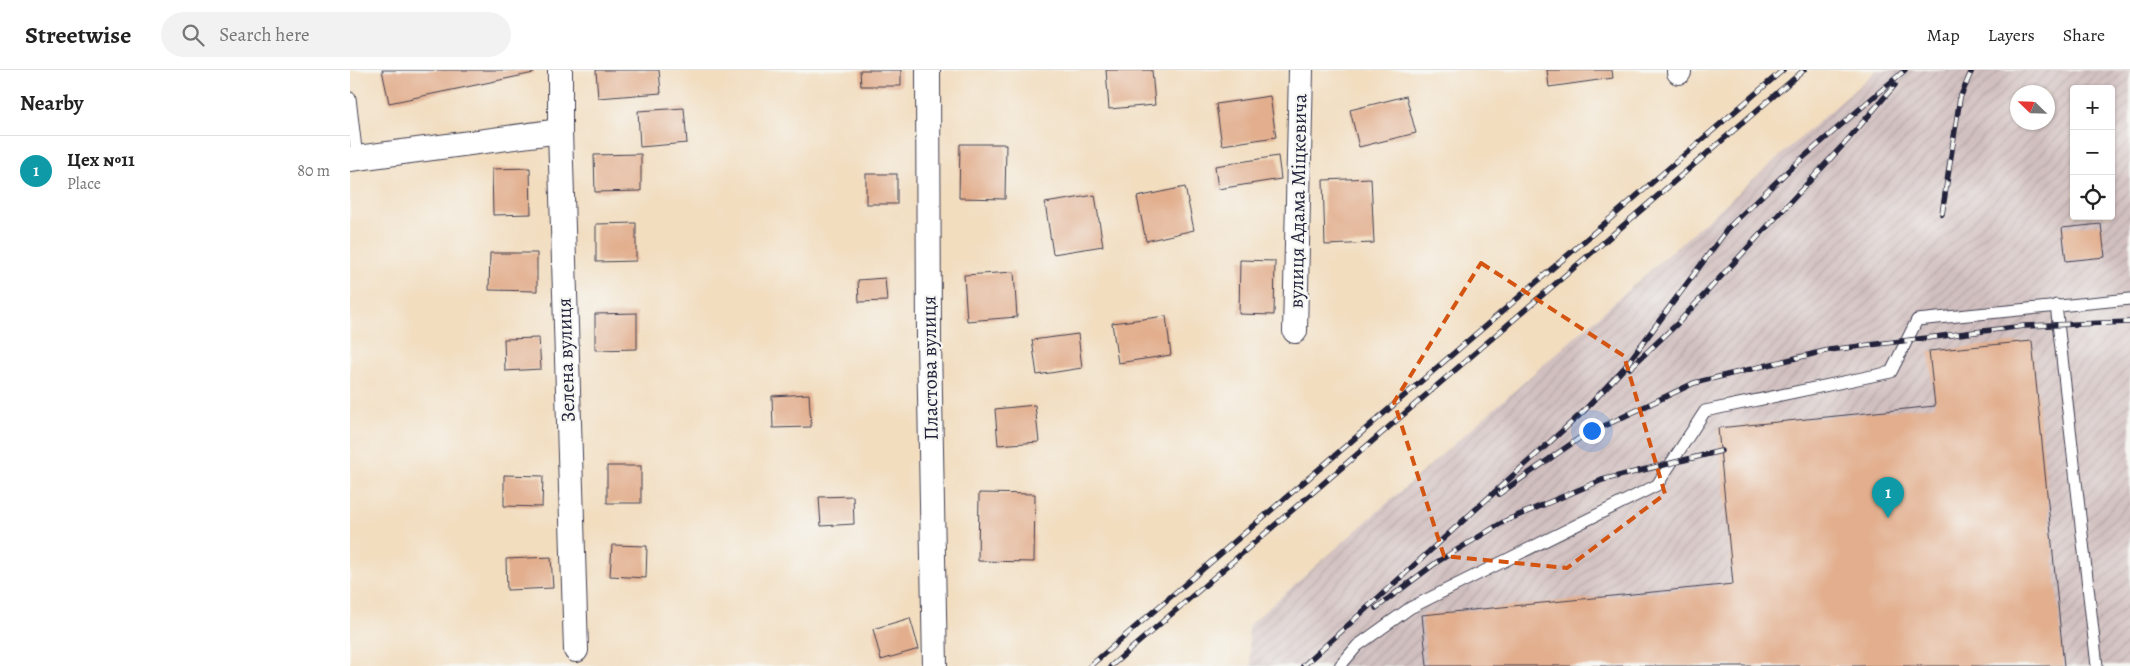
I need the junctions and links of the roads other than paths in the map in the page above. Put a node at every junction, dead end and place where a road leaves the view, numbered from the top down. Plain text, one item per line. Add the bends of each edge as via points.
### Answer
1 (560, 70) edge
2 (928, 70) edge
3 (1301, 70) edge
4 (350, 98) edge
5 (560, 131) junction
6 (353, 159) edge
7 (2130, 300) edge
8 (2056, 305) junction
9 (1295, 331) dead end
10 (576, 650) dead end
11 (935, 666) edge
12 (1340, 666) edge
13 (2097, 666) edge

1 - 5 street, Зелена вулиця
2 - 11 street, Пластова вулиця
3 - 9 street, вулиця Адама Міцкевича
4 - 6 lane
5 - 6 street
5 - 10 street, Зелена вулиця
7 - 8 lane
8 - 12 lane via 1917,320 1891,372 1705,411 1657,485 1410,608 1357,646
8 - 13 lane

